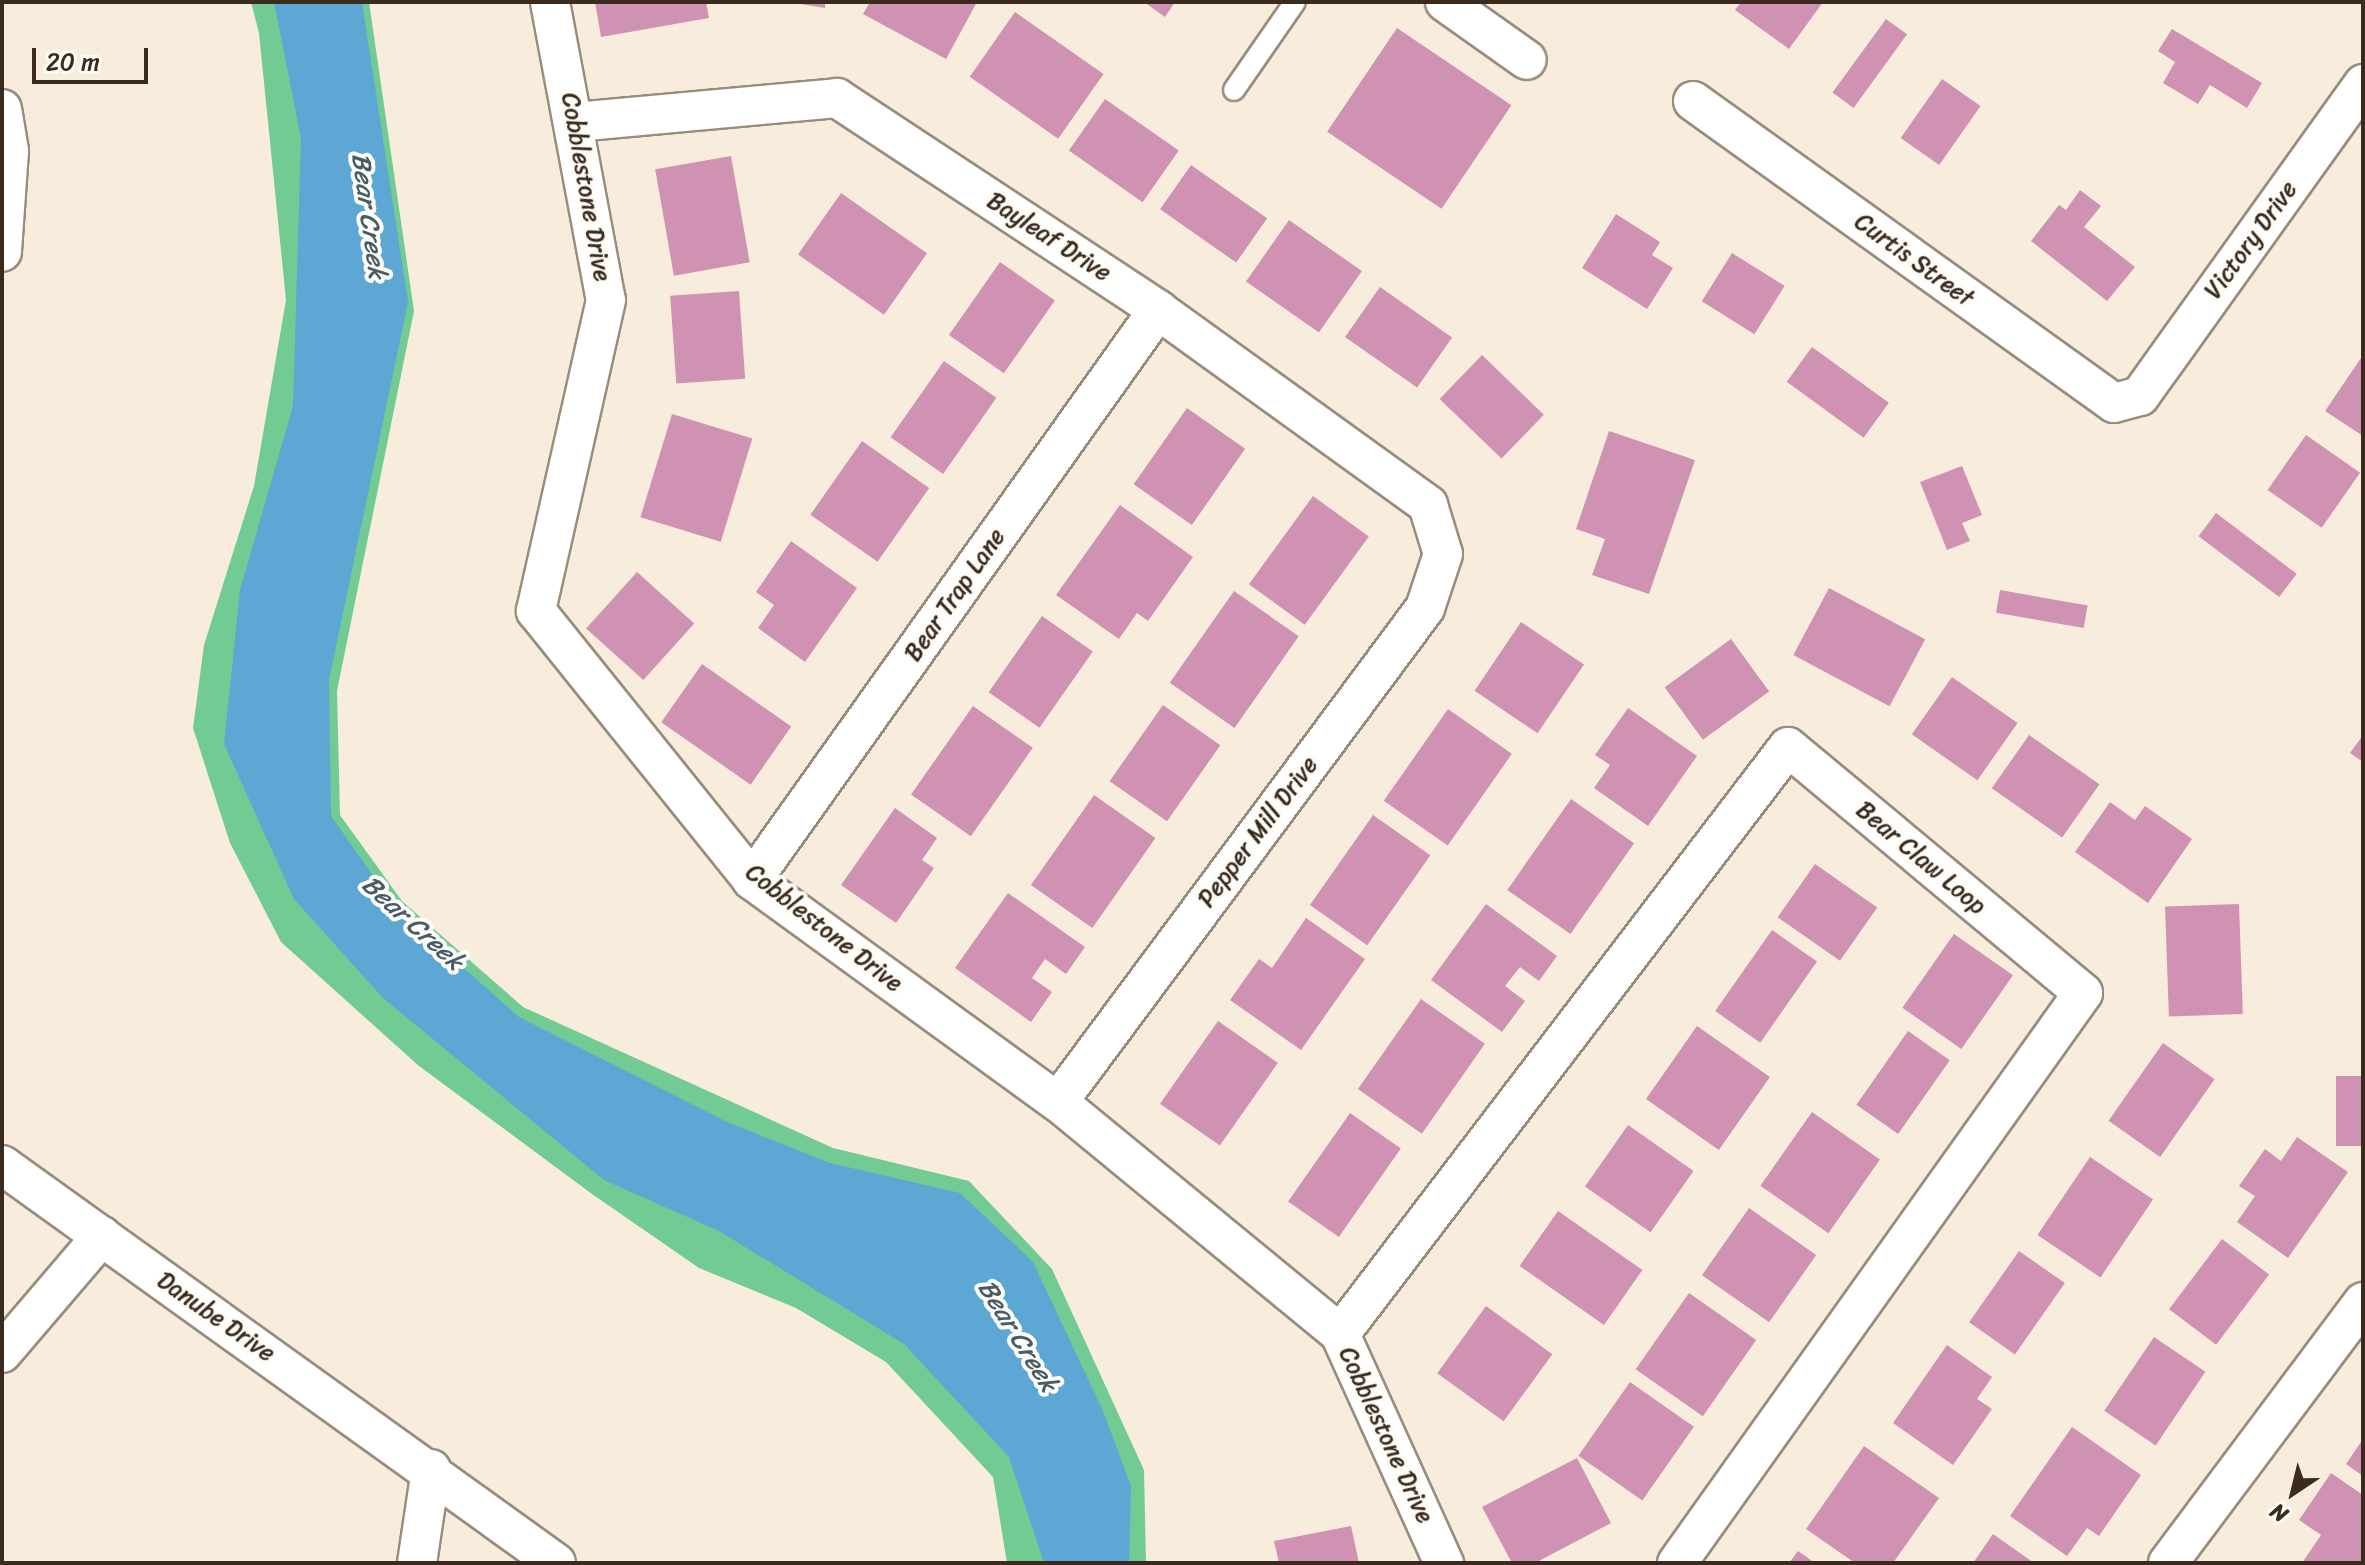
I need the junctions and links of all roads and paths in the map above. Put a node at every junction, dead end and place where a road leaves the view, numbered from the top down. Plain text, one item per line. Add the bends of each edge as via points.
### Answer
1 (550, 2) edge
2 (1295, 2) edge
3 (1445, 2) edge
4 (1527, 60) dead end
5 (2363, 84) edge
6 (1234, 90) dead end
7 (1693, 101) dead end
8 (2, 109) edge
9 (575, 122) junction
10 (2, 252) edge
11 (1158, 310) junction
12 (2140, 396) joint
13 (1443, 554) joint
14 (752, 880) junction
15 (1058, 1102) junction
16 (2, 1165) edge
17 (102, 1236) junction
18 (2363, 1302) edge
19 (1340, 1334) junction
20 (2, 1353) edge
21 (431, 1469) junction
22 (417, 1563) edge
23 (556, 1563) edge
24 (1444, 1563) edge
25 (1677, 1563) edge
26 (2168, 1563) edge

1 - 9 street, Cobblestone Drive
2 - 6 lane
3 - 4 street
5 - 12 street, Victory Drive
7 - 12 street, Curtis Street via 2114,403
8 - 10 street via 9,151
9 - 11 street, Bayleaf Drive via 837,98
9 - 14 street, Cobblestone Drive via 606,300 536,611
11 - 13 street, Bayleaf Drive via 1428,505
11 - 14 street, Bear Trap Lane
13 - 15 street, Pepper Mill Drive via 1425,608
14 - 15 street, Cobblestone Drive
15 - 19 street, Cobblestone Drive
16 - 17 street, Danube Drive
17 - 20 street
17 - 21 street, Danube Drive
18 - 26 street
19 - 24 street, Cobblestone Drive
19 - 25 street, Bear Claw Loop via 1788,747 2083,993
21 - 22 street
21 - 23 street, Danube Drive

